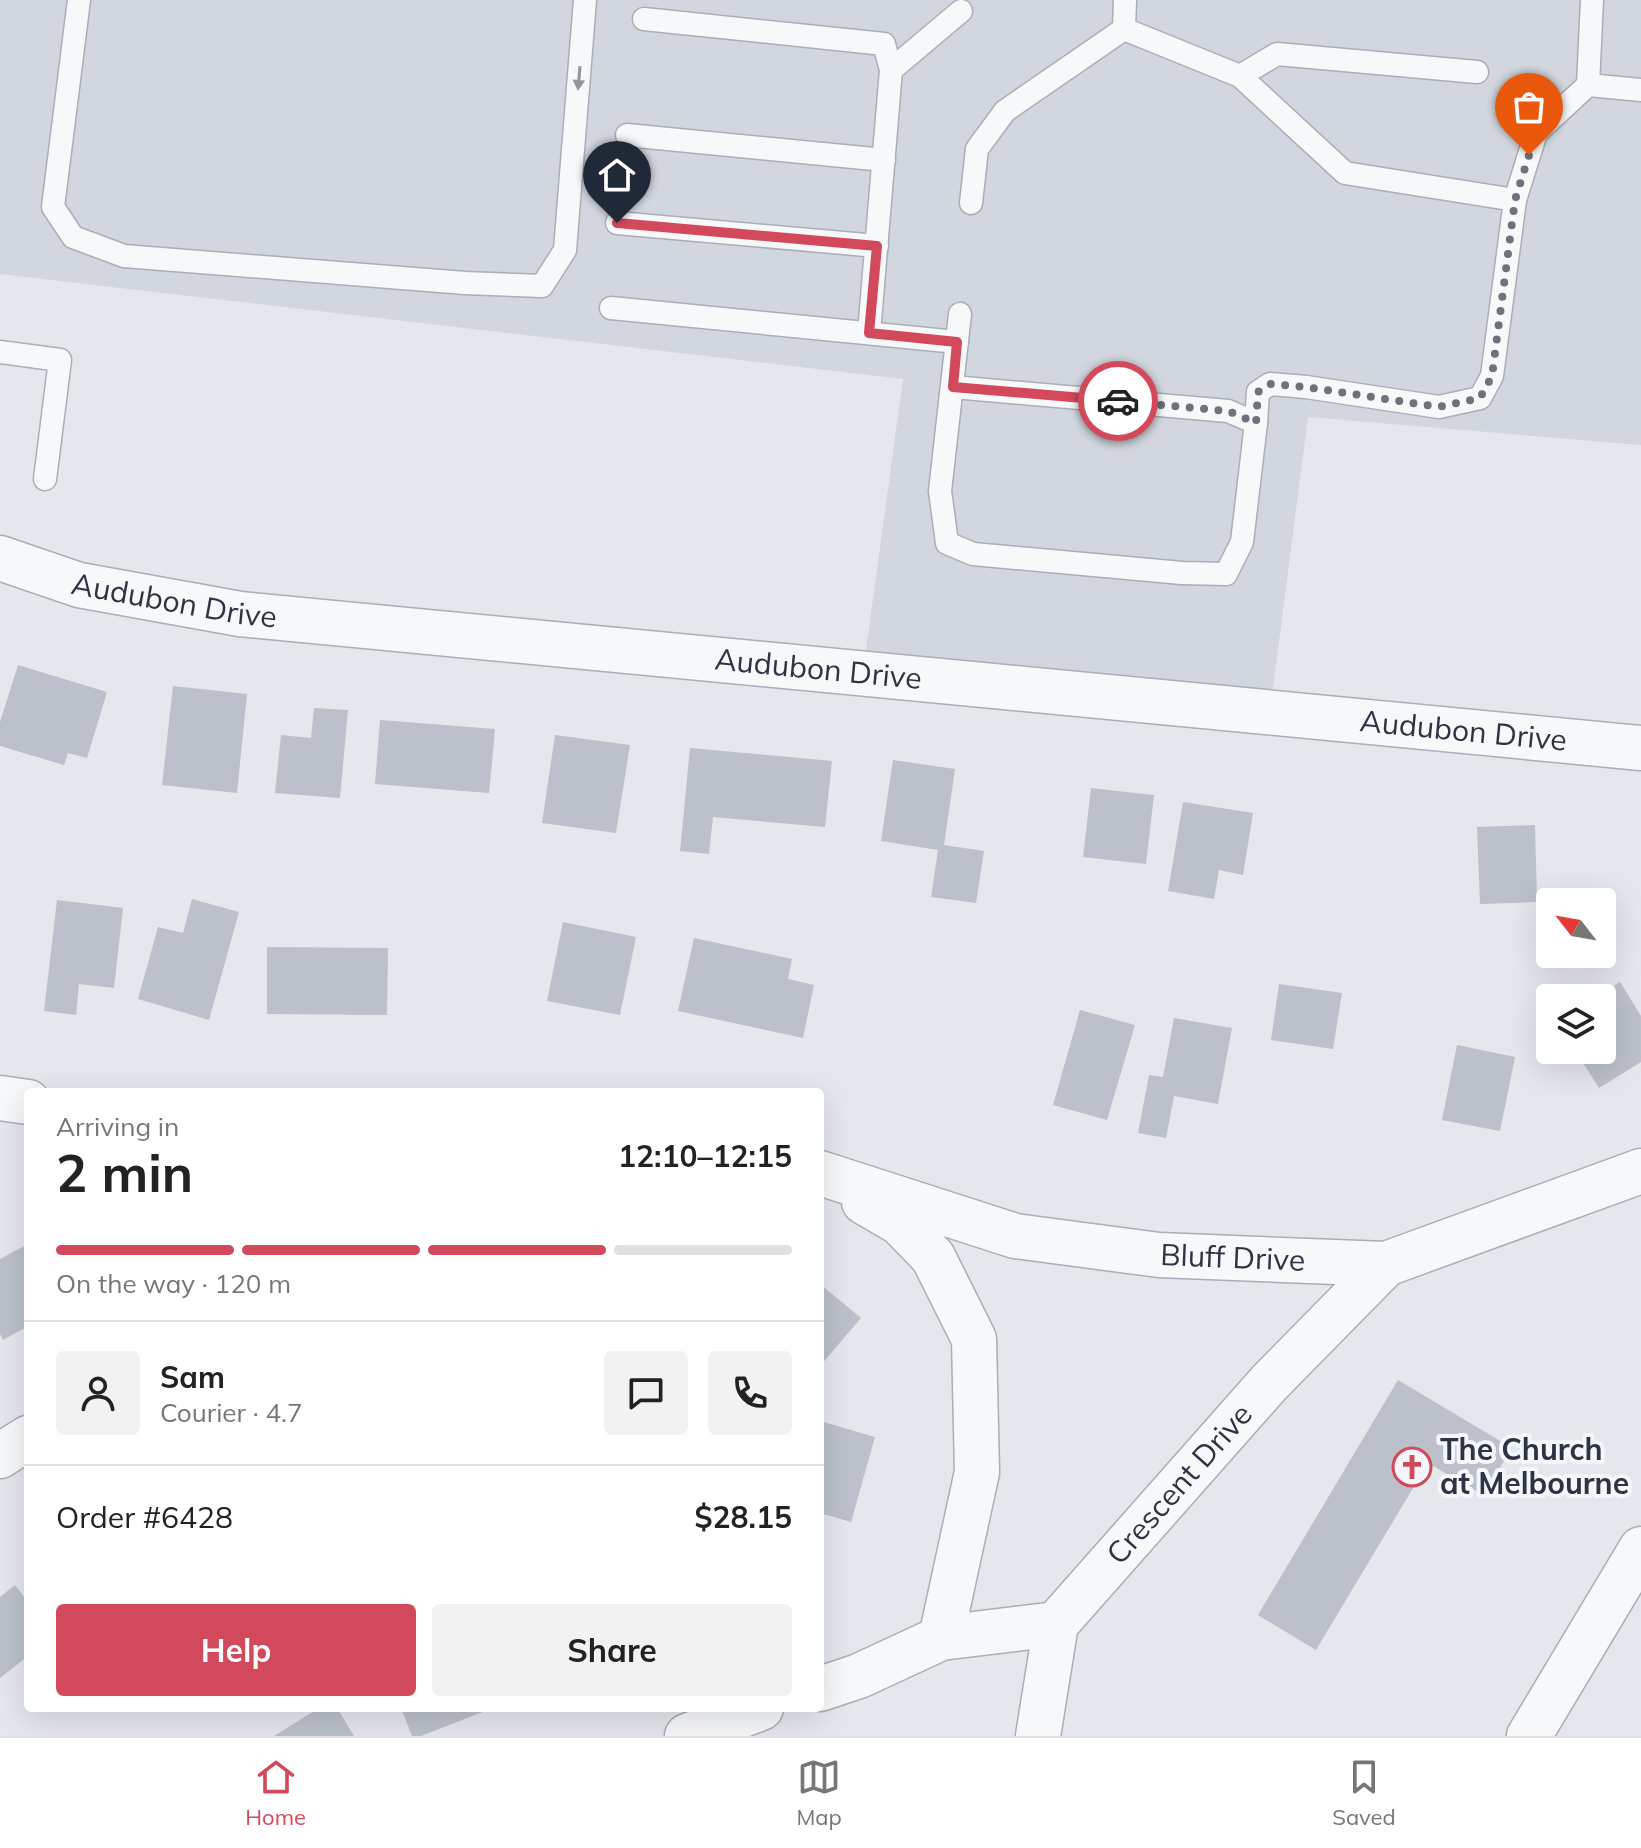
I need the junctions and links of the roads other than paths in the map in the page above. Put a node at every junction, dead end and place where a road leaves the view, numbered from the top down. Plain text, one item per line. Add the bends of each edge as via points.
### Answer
1 (79, 0) edge
2 (585, 0) edge
3 (1125, 0) edge
4 (1592, 0) edge
5 (961, 11) dead end
6 (644, 19) dead end
7 (1124, 29) junction
8 (891, 70) junction
9 (1477, 72) dead end
10 (1240, 76) junction
11 (1588, 85) junction
12 (1641, 90) edge
13 (627, 135) dead end
14 (884, 160) junction
15 (1515, 200) junction
16 (971, 203) dead end
17 (617, 223) dead end
18 (877, 246) junction
19 (611, 308) dead end
20 (960, 314) dead end
21 (869, 333) junction
22 (957, 342) junction
23 (0, 352) edge
24 (953, 387) junction
25 (1256, 423) junction
26 (45, 479) dead end
27 (0, 558) edge
28 (1641, 748) edge
29 (0, 1098) edge
30 (24, 1101) edge
31 (1641, 1171) edge
32 (824, 1176) edge
33 (824, 1177) edge
34 (1386, 1264) junction
35 (24, 1441) edge
36 (0, 1456) edge
37 (1637, 1566) edge
38 (1056, 1624) junction
39 (941, 1638) junction
40 (824, 1688) edge
41 (750, 1712) edge
42 (687, 1736) edge
43 (1038, 1736) edge
44 (1529, 1736) edge

2 -> 1 lane via 565,250 542,286 124,256 73,237 53,207
3 - 7 lane
4 - 11 lane
5 - 8 lane
6 - 8 lane via 884,44
7 - 10 lane
7 - 16 lane via 1005,111 977,149
8 - 14 lane
9 - 10 lane via 1277,54
10 - 15 lane via 1345,173
11 - 12 lane
11 - 15 lane via 1536,133
13 - 14 lane
14 - 18 lane
15 - 25 lane via 1492,376 1480,398 1439,407 1270,384 1258,392
17 - 18 lane
18 - 21 lane
19 - 21 lane
20 - 22 lane
21 - 22 lane
22 - 24 lane
23 - 26 lane via 60,360
24 - 25 lane via 1228,411
24 - 25 lane via 940,491 947,543 973,554 1226,574 1242,542
27 - 28 street, Audubon Drive via 79,585 240,614
29 - 30 street
31 - 34 street, Bluff Drive
32 - 34 street, Bluff Drive via 1015,1236 1159,1255
33 - 39 street via 900,1223 933,1257 974,1339 977,1472
34 - 38 street, Crescent Drive via 1269,1383
35 - 36 street
37 - 44 street
38 - 39 street
38 - 43 street
39 - 40 street
41 - 42 street

